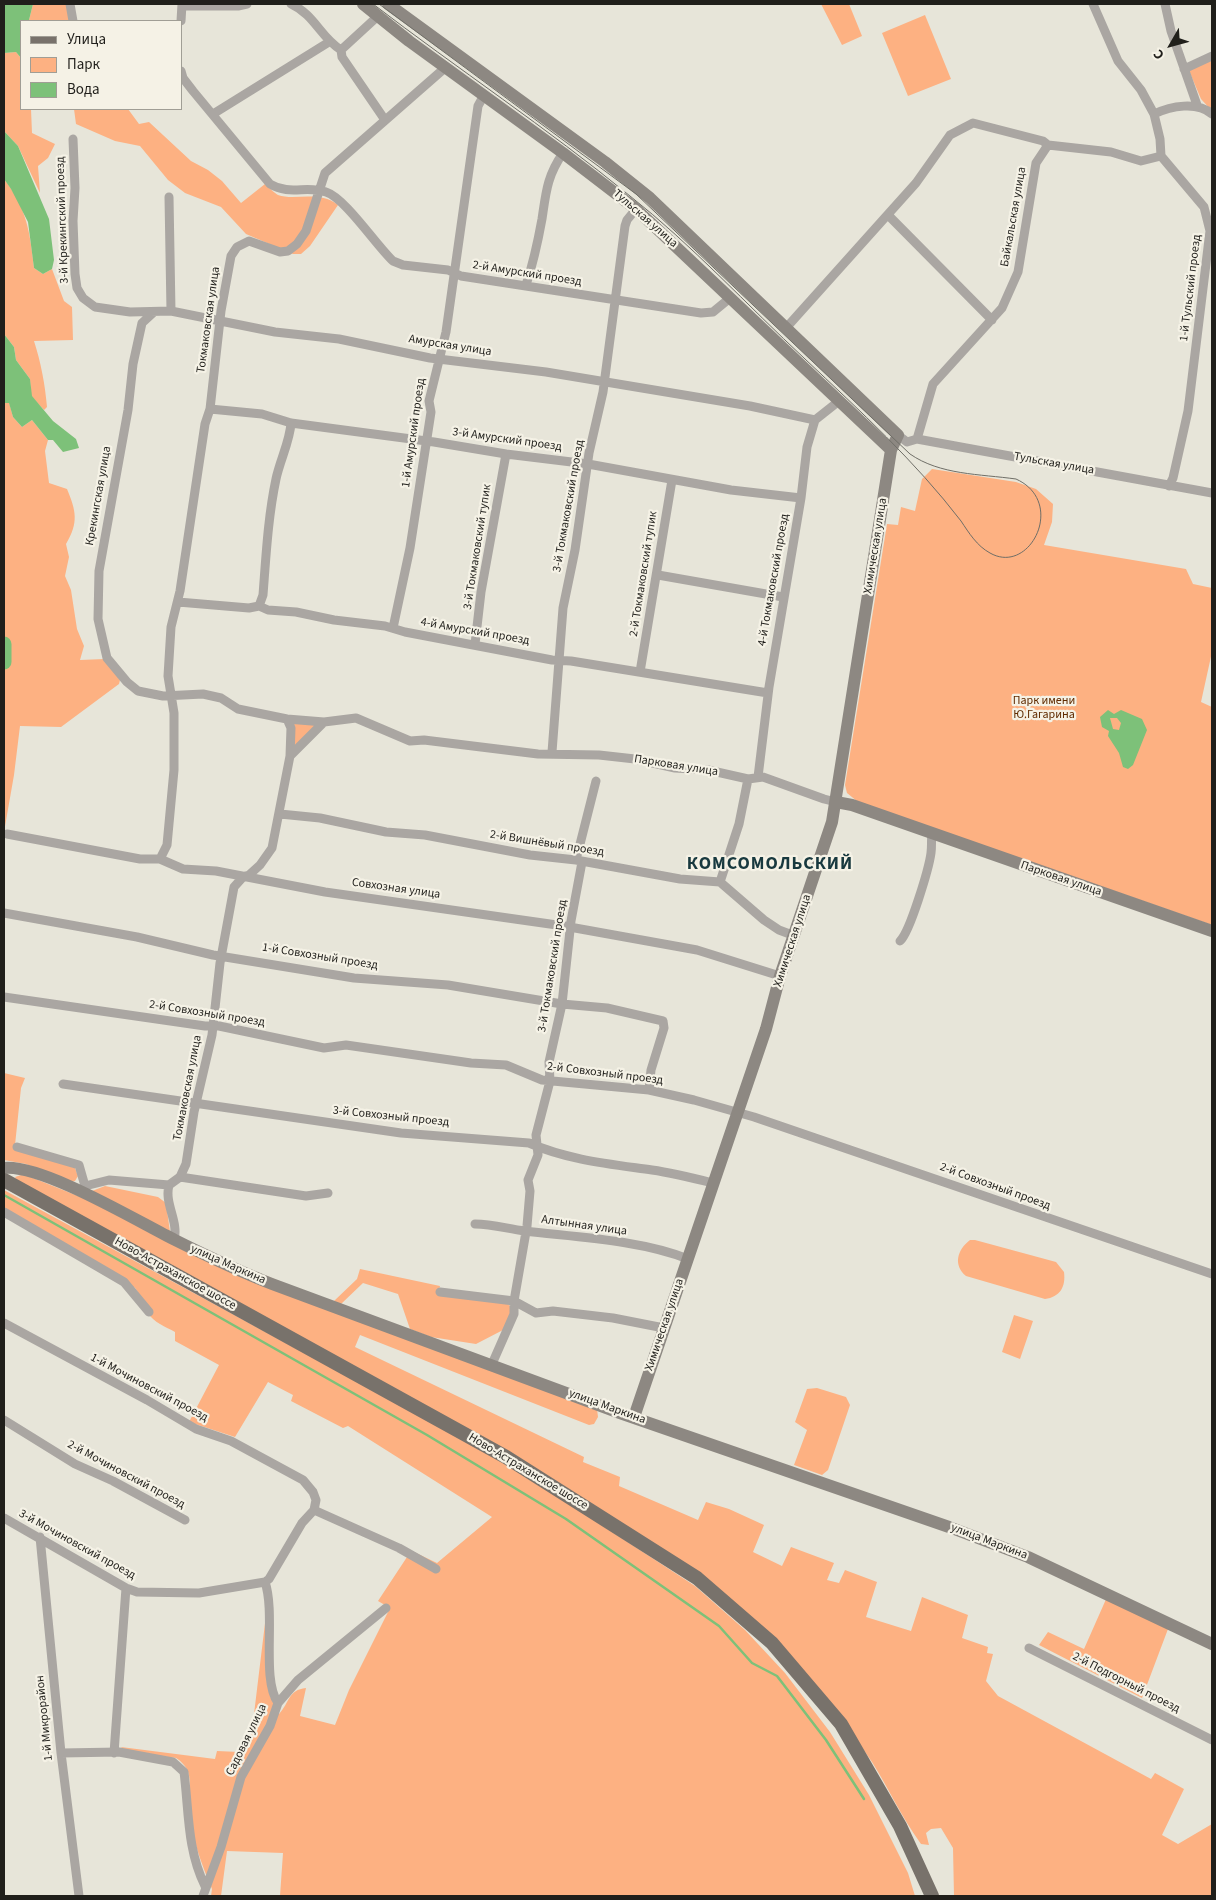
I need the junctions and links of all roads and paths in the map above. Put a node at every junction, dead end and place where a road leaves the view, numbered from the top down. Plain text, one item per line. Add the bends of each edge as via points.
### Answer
1 (70, 4) edge
2 (247, 4) edge
3 (291, 4) edge
4 (363, 4) edge
5 (388, 4) edge
6 (1093, 4) edge
7 (1164, 4) edge
8 (182, 5) edge
9 (378, 16) junction
10 (73, 20) edge
11 (181, 20) edge
12 (329, 42) junction
13 (341, 50) junction
14 (1212, 56) edge
15 (446, 67) junction
16 (1184, 69) junction
17 (182, 74) edge
18 (484, 95) junction
19 (1197, 105) junction
20 (213, 114) junction
21 (1154, 114) junction
22 (1212, 114) edge
23 (385, 120) junction
24 (73, 139) dead end
25 (1048, 145) junction
26 (564, 153) junction
27 (1161, 156) junction
28 (318, 190) junction
29 (170, 198) dead end
30 (636, 208) junction
31 (888, 215) junction
32 (453, 273) junction
33 (526, 285) junction
34 (83, 298) joint
35 (730, 298) junction
36 (616, 299) junction
37 (171, 311) junction
38 (154, 312) junction
39 (221, 320) junction
40 (992, 320) junction
41 (786, 328) junction
42 (439, 359) junction
43 (604, 383) junction
44 (839, 402) junction
45 (210, 409) junction
46 (814, 420) junction
47 (292, 423) junction
48 (898, 435) junction
49 (917, 439) junction
50 (426, 441) junction
51 (891, 450) junction
52 (506, 454) junction
53 (588, 464) junction
54 (672, 480) junction
55 (1169, 486) junction
56 (1212, 493) edge
57 (801, 498) junction
58 (658, 575) junction
59 (783, 597) junction
60 (178, 602) junction
61 (259, 606) junction
62 (393, 628) junction
63 (475, 644) junction
64 (560, 660) junction
65 (640, 672) junction
66 (127, 682) joint
67 (768, 693) junction
68 (171, 697) junction
69 (287, 719) junction
70 (324, 722) junction
71 (552, 752) junction
72 (290, 756) junction
73 (758, 777) junction
74 (748, 779) junction
75 (596, 781) dead end
76 (836, 802) junction
77 (280, 814) junction
78 (932, 833) junction
79 (7, 834) dead end
80 (160, 860) junction
81 (579, 861) junction
82 (243, 877) junction
83 (720, 882) junction
84 (4, 913) edge
85 (572, 928) junction
86 (1212, 931) edge
87 (795, 936) junction
88 (900, 941) dead end
89 (221, 956) junction
90 (780, 976) junction
91 (4, 997) edge
92 (562, 1004) junction
93 (212, 1027) junction
94 (550, 1081) junction
95 (63, 1084) dead end
96 (648, 1090) junction
97 (196, 1105) junction
98 (737, 1113) junction
99 (17, 1147) dead end
100 (539, 1149) junction
101 (4, 1168) edge
102 (180, 1177) junction
103 (4, 1180) edge
104 (713, 1182) junction
105 (169, 1185) junction
106 (84, 1189) junction
107 (328, 1193) dead end
108 (4, 1212) edge
109 (475, 1224) dead end
110 (525, 1231) junction
111 (174, 1240) junction
112 (688, 1259) junction
113 (1212, 1274) edge
114 (440, 1292) dead end
115 (514, 1301) junction
116 (149, 1312) dead end
117 (4, 1323) edge
118 (664, 1328) junction
119 (492, 1364) junction
120 (634, 1417) junction
121 (4, 1420) edge
122 (314, 1510) junction
123 (4, 1518) edge
124 (185, 1520) dead end
125 (40, 1537) junction
126 (436, 1569) dead end
127 (265, 1582) junction
128 (126, 1588) junction
129 (386, 1608) dead end
130 (1212, 1644) edge
131 (1029, 1648) dead end
132 (278, 1703) junction
133 (1212, 1740) edge
134 (114, 1752) junction
135 (61, 1753) junction
136 (205, 1886) junction
137 (78, 1896) edge
138 (203, 1896) edge
139 (932, 1896) edge

1 - 10 street
2 - 8 street
3 - 12 street via 312,18
4 - 9 street, Тульская улица
5 - 41 street, Тульская улица via 605,162 664,211
6 - 21 street via 1118,61 1141,90
7 - 16 street
8 - 11 street
9 - 13 street
9 - 15 street, Тульская улица
12 - 13 street
12 - 20 street
13 - 23 street via 342,57
14 - 16 street
15 - 18 street, Тульская улица
15 - 23 street, Токмаковская улица
16 - 19 street
17 - 20 street
18 - 26 street, Тульская улица
18 - 32 street, 1-й Амурский проезд via 478,106
19 - 21 street
19 - 22 street
20 - 28 street via 270,184 281,190
21 - 27 street
23 - 28 street, Токмаковская улица via 325,173
24 - 34 street, 3-й Крекингский проезд via 75,274 77,288
25 - 27 street via 1111,152 1141,161
25 - 31 street via 972,123 950,135 916,183
25 - 40 street, Байкальская улица via 1036,163 1018,272 1002,308
26 - 30 street, Тульская улица
26 - 33 street via 548,179
27 - 55 street, 1-й Тульский проезд via 1204,207 1210,231 1188,411
28 - 32 street, 2-й Амурский проезд via 335,196 393,261
28 - 39 street, Токмаковская улица via 306,231 288,251 280,252 249,241 236,247 231,256
29 - 37 street
30 - 35 street, Тульская улица
30 - 36 street, 3-й Токмаковский проезд via 625,226
31 - 40 street
31 - 41 street
32 - 33 street, 2-й Амурский проезд
32 - 42 street, 1-й Амурский проезд via 446,332
33 - 36 street, 2-й Амурский проезд
34 - 38 street, Амурская улица via 95,307 112,311
35 - 36 street, 2-й Амурский проезд via 713,312 701,313
35 - 44 street, Тульская улица
36 - 43 street, 3-й Токмаковский проезд
37 - 38 street, Амурская улица
37 - 39 street, Амурская улица
38 - 66 street, Крекингская улица via 142,323 133,364 128,410 99,571 97,606 100,635 107,658
39 - 42 street, Амурская улица
39 - 45 street, Токмаковская улица
40 - 49 street, Байкальская улица via 933,384
41 - 48 street, Тульская улица
42 - 43 street, Амурская улица via 546,372
42 - 50 street, 1-й Амурский проезд
43 - 46 street, Амурская улица via 750,406
43 - 53 street, 3-й Токмаковский проезд
44 - 46 street
44 - 51 street, Тульская улица
45 - 47 street, 3-й Амурский проезд via 262,414
45 - 60 street, Токмаковская улица
46 - 57 street, 4-й Токмаковский проезд via 807,446
47 - 50 street, 3-й Амурский проезд
47 - 61 street via 280,458 270,509 263,595
48 - 49 street, Тульская улица via 907,442
48 - 51 street
49 - 55 street, Тульская улица
50 - 52 street, 3-й Амурский проезд
50 - 62 street, 1-й Амурский проезд via 410,548
51 - 76 street, Химическая улица
52 - 53 street, 3-й Амурский проезд
52 - 63 street, 3-й Токмаковский тупик
53 - 54 street, 3-й Амурский проезд
53 - 64 street, 3-й Токмаковский проезд via 563,608
54 - 57 street, 3-й Амурский проезд
54 - 58 street, 2-й Токмаковский тупик
55 - 56 street, Тульская улица
57 - 59 street, 4-й Токмаковский проезд
58 - 59 street
58 - 65 street, 2-й Токмаковский тупик
59 - 67 street, 4-й Токмаковский проезд
60 - 61 street, 4-й Амурский проезд
60 - 68 street, Токмаковская улица via 171,628 168,687
61 - 62 street, 4-й Амурский проезд
62 - 63 street, 4-й Амурский проезд
63 - 64 street, 4-й Амурский проезд
64 - 65 street, 4-й Амурский проезд
64 - 71 street, 3-й Токмаковский проезд
65 - 67 street, 4-й Амурский проезд
66 - 68 street, Парковая улица via 138,691
67 - 73 street, 4-й Токмаковский проезд
68 - 69 street, Парковая улица via 203,694 221,698 238,709
68 - 80 street, Токмаковская улица via 174,713 172,813 167,845
69 - 70 street, Парковая улица
69 - 72 street via 291,728
70 - 71 street, Парковая улица via 356,718 410,741 538,754
70 - 72 street
71 - 74 street, Парковая улица via 635,759
72 - 77 street
73 - 74 street, Парковая улица
73 - 76 street, Парковая улица
74 - 83 street via 739,824
75 - 81 street, 3-й Токмаковский проезд
76 - 78 street, Парковая улица
76 - 87 street, Химическая улица
77 - 81 street, 2-й Вишнёвый проезд
77 - 82 street via 272,848
78 - 86 street, Парковая улица
78 - 88 street via 931,852 919,893 906,936
79 - 80 street, Совхозная улица
80 - 82 street, Совхозная улица via 183,869
81 - 83 street, 2-й Вишнёвый проезд via 680,879
81 - 85 street, 3-й Токмаковский проезд
82 - 85 street, Совхозная улица
82 - 89 street, Токмаковская улица via 234,887
83 - 87 street via 764,920
84 - 89 street, 1-й Совхозный проезд
85 - 90 street, Совхозная улица via 697,950
85 - 92 street, 3-й Токмаковский проезд
87 - 90 street, Химическая улица
89 - 92 street, 1-й Совхозный проезд via 354,978 448,985
89 - 93 street, Токмаковская улица
90 - 98 street, Химическая улица via 766,1029
91 - 93 street, 2-й Совхозный проезд
92 - 94 street, 3-й Токмаковский проезд via 549,1062
92 - 96 street, 1-й Совхозный проезд via 608,1008 664,1021
93 - 94 street, 2-й Совхозный проезд via 324,1048 346,1045 471,1064 506,1065
93 - 97 street, Токмаковская улица
94 - 96 street, 2-й Совхозный проезд
94 - 100 street, 3-й Токмаковский проезд via 536,1135
95 - 97 street, 3-й Совхозный проезд
96 - 98 street, 2-й Совхозный проезд
97 - 100 street, 3-й Совхозный проезд via 401,1133 529,1143
97 - 102 street, Токмаковская улица via 186,1164
98 - 104 street, Химическая улица
98 - 113 street, 2-й Совхозный проезд
99 - 106 street via 80,1165
100 - 104 street, 3-й Совхозный проезд via 566,1157
100 - 110 street, 3-й Токмаковский проезд via 528,1180 530,1191
101 - 106 street, улица Маркина via 25,1170
102 - 105 street
102 - 107 street via 306,1196
103 - 139 main road, Ново-Астраханское шоссе via 498,1452 697,1578 772,1643 841,1724 900,1826
104 - 112 street, Химическая улица
105 - 106 street via 109,1180
105 - 111 street via 166,1196 176,1232
106 - 111 street, улица Маркина
108 - 116 street via 124,1282
109 - 110 street, Алтынная улица
110 - 112 street, Алтынная улица via 647,1248
110 - 115 street, 3-й Токмаковский проезд
111 - 119 street, улица Маркина via 238,1271
112 - 118 street, Химическая улица
114 - 115 street
115 - 118 street via 536,1313 553,1311 613,1318
115 - 119 street, 3-й Токмаковский проезд via 514,1314
117 - 122 street, 1-й Мочиновский проезд via 196,1429 231,1441 294,1474 309,1487 316,1500
118 - 120 street, Химическая улица
119 - 120 street, улица Маркина
120 - 130 street, улица Маркина via 1028,1557
121 - 124 street, 2-й Мочиновский проезд via 75,1464
122 - 126 street via 399,1548
122 - 127 street via 302,1523 270,1579
123 - 125 street, 3-й Мочиновский проезд
125 - 128 street, 3-й Мочиновский проезд
125 - 135 street, 1-й Микрорайон
127 - 128 street, 3-й Мочиновский проезд via 199,1594 150,1593
127 - 132 street via 271,1681 273,1696
128 - 134 street
129 - 132 street, Садовая улица via 298,1680
131 - 133 street, 2-й Подгорный проезд
132 - 136 street, Садовая улица via 270,1726 241,1777 221,1848
134 - 135 street
134 - 136 street via 173,1762 184,1772 195,1863
135 - 137 street, 1-й Микрорайон
136 - 138 street, Садовая улица

